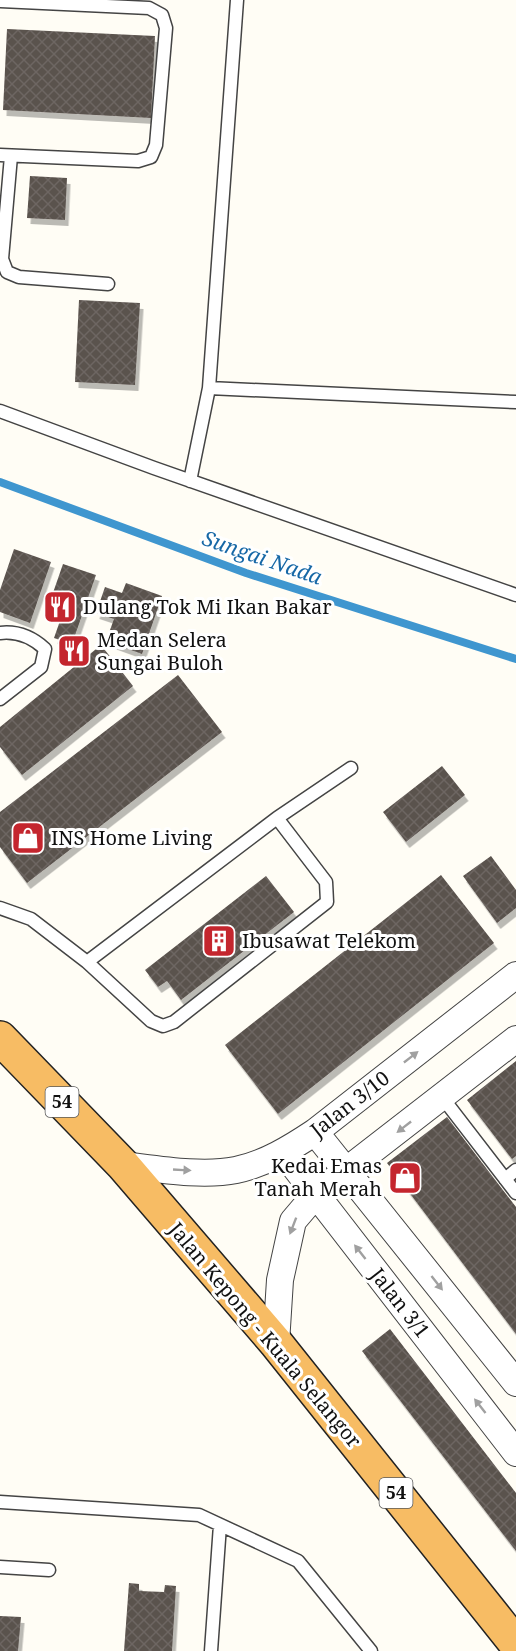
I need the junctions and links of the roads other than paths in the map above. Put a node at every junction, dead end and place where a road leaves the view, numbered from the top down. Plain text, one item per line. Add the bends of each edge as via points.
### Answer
1 (237, 0) edge
2 (0, 1) edge
3 (47, 2) edge
4 (5, 155) edge
5 (108, 284) dead end
6 (209, 388) junction
7 (516, 402) edge
8 (0, 411) edge
9 (190, 481) junction
10 (516, 595) edge
11 (0, 633) edge
12 (0, 699) edge
13 (351, 768) dead end
14 (277, 818) junction
15 (0, 908) edge
16 (87, 962) junction
17 (516, 975) edge
18 (0, 1038) edge
19 (516, 1039) edge
20 (442, 1097) junction
21 (315, 1132) junction
22 (284, 1153) junction
23 (123, 1165) junction
24 (516, 1170) edge
25 (348, 1171) junction
26 (505, 1179) junction
27 (516, 1193) edge
28 (315, 1194) junction
29 (276, 1343) junction
30 (516, 1383) edge
31 (516, 1453) edge
32 (0, 1502) edge
33 (220, 1525) junction
34 (0, 1567) edge
35 (49, 1570) dead end
36 (516, 1644) edge
37 (211, 1651) edge
38 (371, 1651) edge

1 - 6 lane
2 - 3 lane
3 - 4 lane via 149,8 162,15 166,28 156,145 151,157 138,161
4 - 5 lane via 2,259 7,272 19,277
6 - 7 lane
6 - 9 lane
8 - 9 lane
9 - 10 lane
11 - 12 lane via 13,631 45,649 41,667
13 - 14 lane
14 - 16 lane
14 - 16 lane via 326,882 327,902 174,1022 163,1026 152,1021
15 - 16 lane via 31,919
21 -> 17 street, Jalan 3/10
18 - 23 highway, Jalan Kepong - Kuala Selangor / 54
19 - 20 street
20 -> 25 street
20 - 26 lane
21 - 22 street, Jalan 3/10
21 - 25 street, Jalan 3/1
23 -> 22 street, Jalan 3/10 via 183,1171 235,1170
22 - 28 street, Jalan 3/1
23 - 29 highway, Jalan Kepong - Kuala Selangor / 54
24 - 26 lane
25 - 28 street
25 -> 30 street, Jalan 3/1
26 - 27 lane
28 -> 29 street via 293,1221 279,1280
31 -> 28 street, Jalan 3/1
29 - 36 highway, Jalan Kepong - Kuala Selangor / 54
32 - 33 lane via 199,1515
33 - 37 lane
33 - 38 lane via 297,1561
34 - 35 lane

